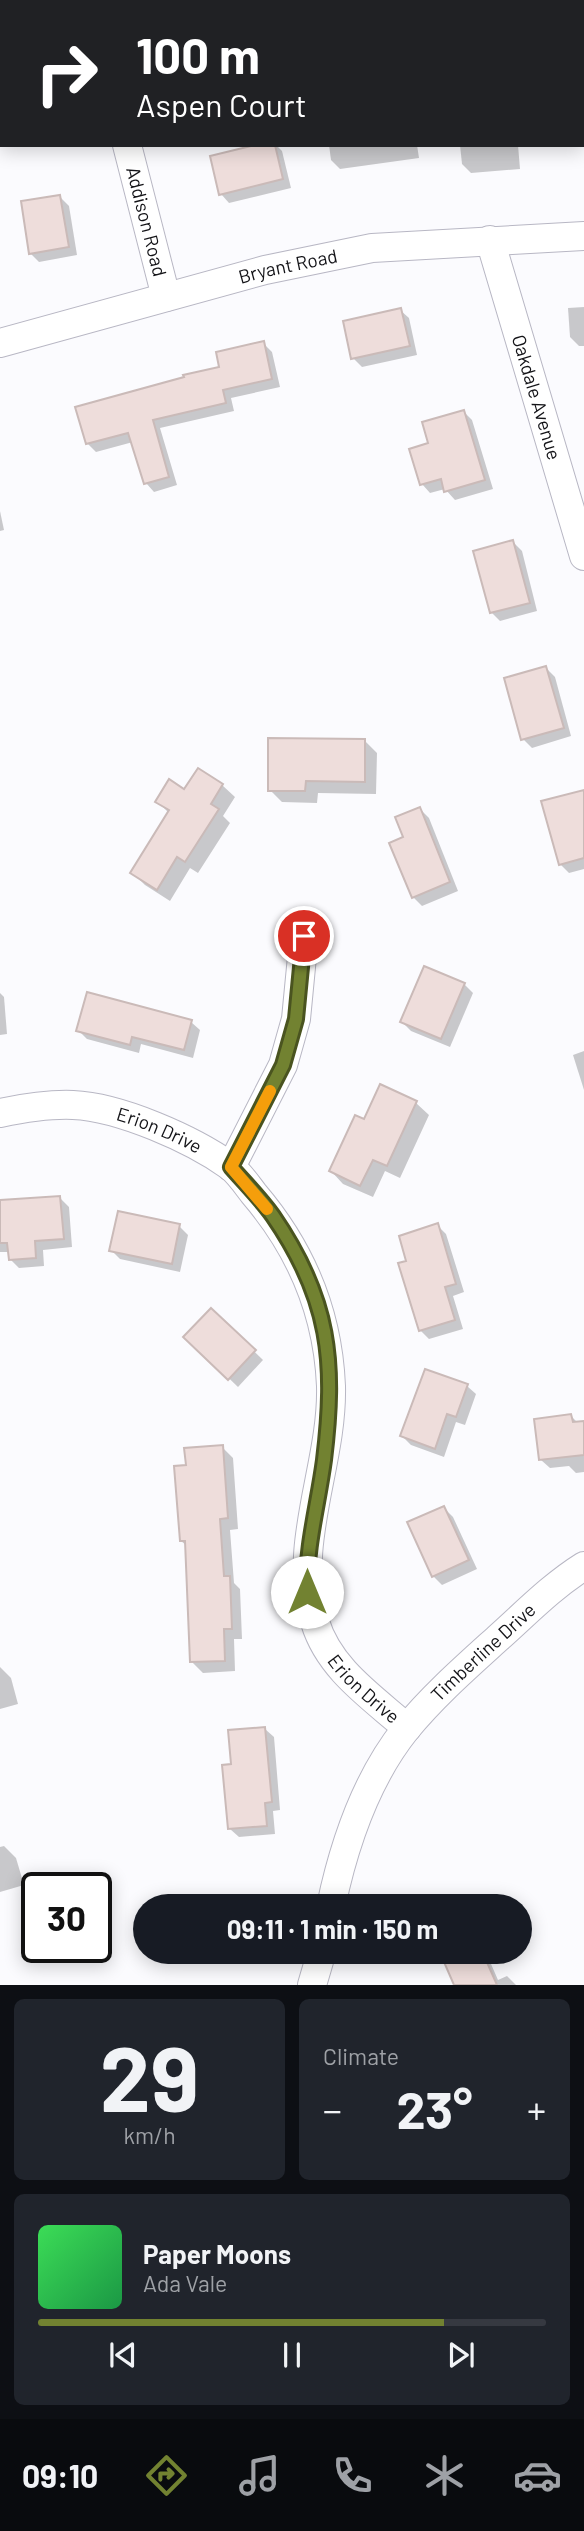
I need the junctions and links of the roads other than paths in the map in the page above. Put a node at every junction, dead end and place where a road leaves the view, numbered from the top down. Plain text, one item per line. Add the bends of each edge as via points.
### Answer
1 (128, 147) edge
2 (584, 236) edge
3 (490, 240) junction
4 (166, 297) junction
5 (0, 344) edge
6 (584, 556) edge
7 (304, 936) dead end
8 (0, 1113) edge
9 (231, 1167) junction
10 (584, 1566) edge
11 (407, 1728) junction
12 (334, 1894) edge
13 (318, 1964) edge
14 (312, 1985) edge

1 - 4 street, Addison Road
2 - 3 street, Bryant Road
3 - 4 street, Bryant Road via 372,248
3 - 6 street, Oakdale Avenue
4 - 5 street, Bryant Road
7 - 9 street via 296,1019 283,1065
8 - 9 street, Erion Drive via 74,1105 112,1111 190,1143
9 - 11 street, Erion Drive via 291,1245 321,1315 331,1389 306,1565 315,1622 324,1647 337,1664
10 - 11 street, Timberline Drive via 563,1579 488,1647
11 - 12 street, Timberline Drive via 361,1807
13 - 14 street

